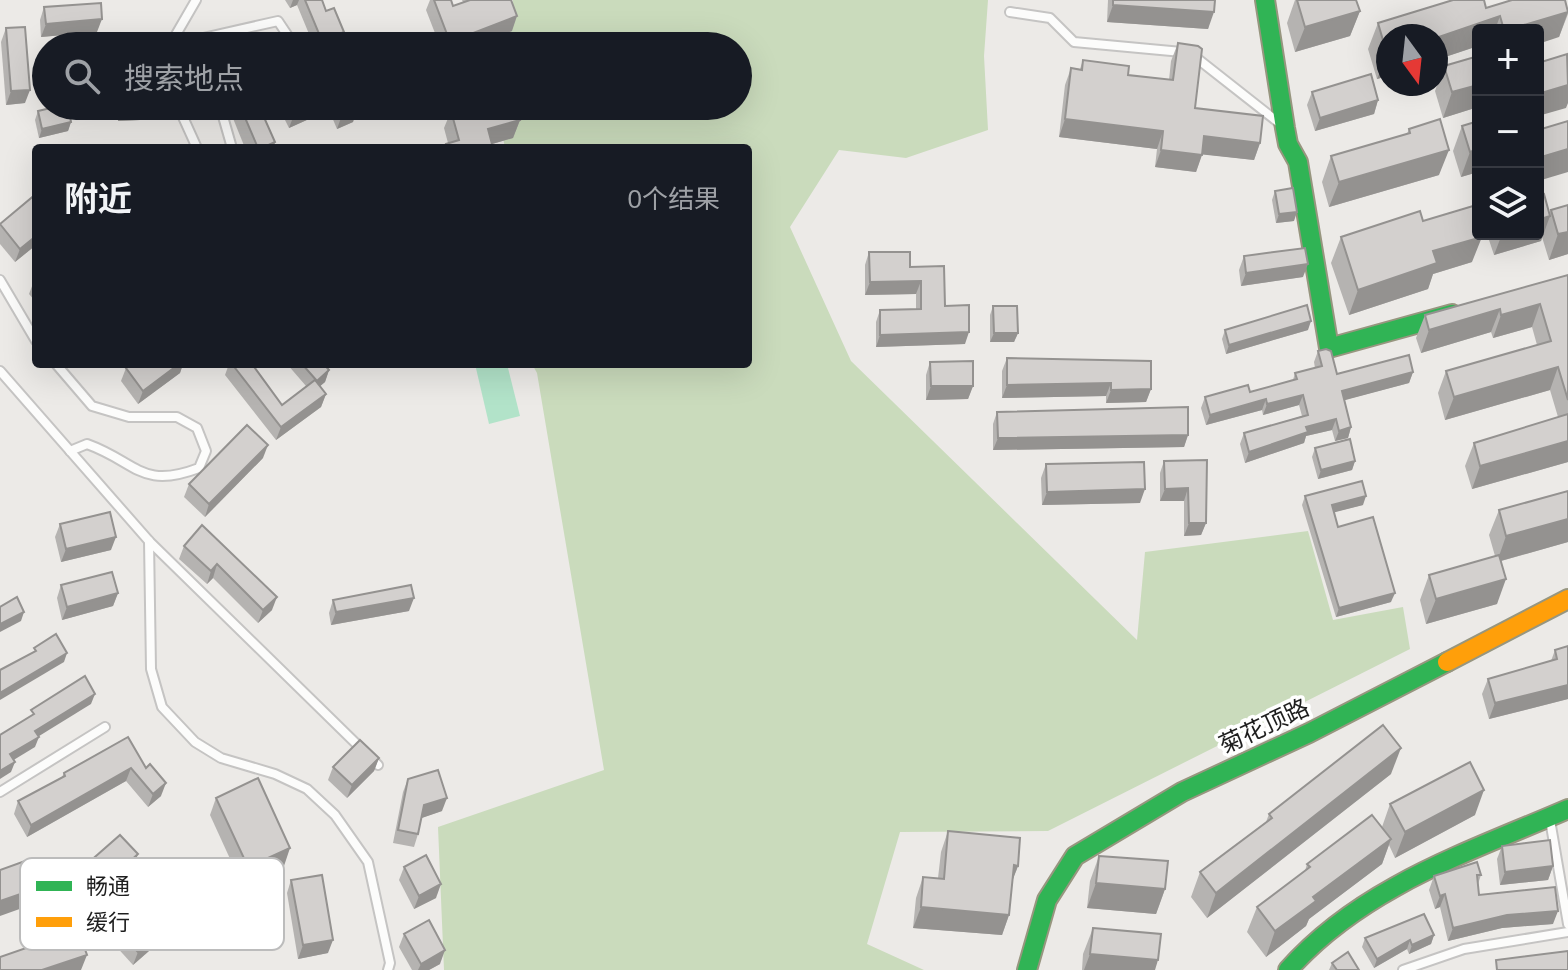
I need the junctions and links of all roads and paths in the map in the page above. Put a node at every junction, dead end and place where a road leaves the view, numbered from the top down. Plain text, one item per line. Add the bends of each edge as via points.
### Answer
1 (196, 0) edge
2 (1265, 0) edge
3 (1010, 12) dead end
4 (179, 32) edge
5 (230, 32) edge
6 (285, 32) edge
7 (184, 120) edge
8 (224, 120) edge
9 (1285, 128) junction
10 (195, 144) edge
11 (231, 144) edge
12 (0, 280) edge
13 (1463, 311) edge
14 (32, 334) edge
15 (59, 368) edge
16 (0, 371) edge
17 (70, 451) junction
18 (149, 541) junction
19 (1568, 599) edge
20 (105, 727) dead end
21 (378, 765) edge
22 (0, 792) edge
23 (1568, 809) edge
24 (1549, 815) junction
25 (1568, 924) edge
26 (1568, 932) edge
27 (1036, 949) junction
28 (388, 970) edge
29 (1027, 970) edge
30 (1036, 970) edge
31 (1288, 970) edge
32 (1403, 970) edge

1 - 4 lane
2 - 9 street
3 - 9 lane via 1050,18 1074,42 1189,52
5 - 6 lane via 278,21
7 - 10 lane
8 - 11 lane
9 - 13 street via 1298,162 1329,348
12 - 14 lane
15 - 17 lane via 92,406 129,417 177,417 197,428 206,451 199,468 174,477 144,476 114,454 87,444
16 - 17 lane
17 - 18 lane
18 - 21 lane
18 - 28 lane via 151,669 162,707 195,742 221,758 307,789 335,815 368,862
19 - 27 street, 菊花顶路 via 1309,733 1182,792 1075,856 1047,900
20 - 22 lane
23 - 24 street
24 - 25 lane
24 - 31 street via 1395,884 1315,939
26 - 32 lane via 1464,949
27 - 29 street, 菊花顶路
27 - 30 street, 菊花顶路

